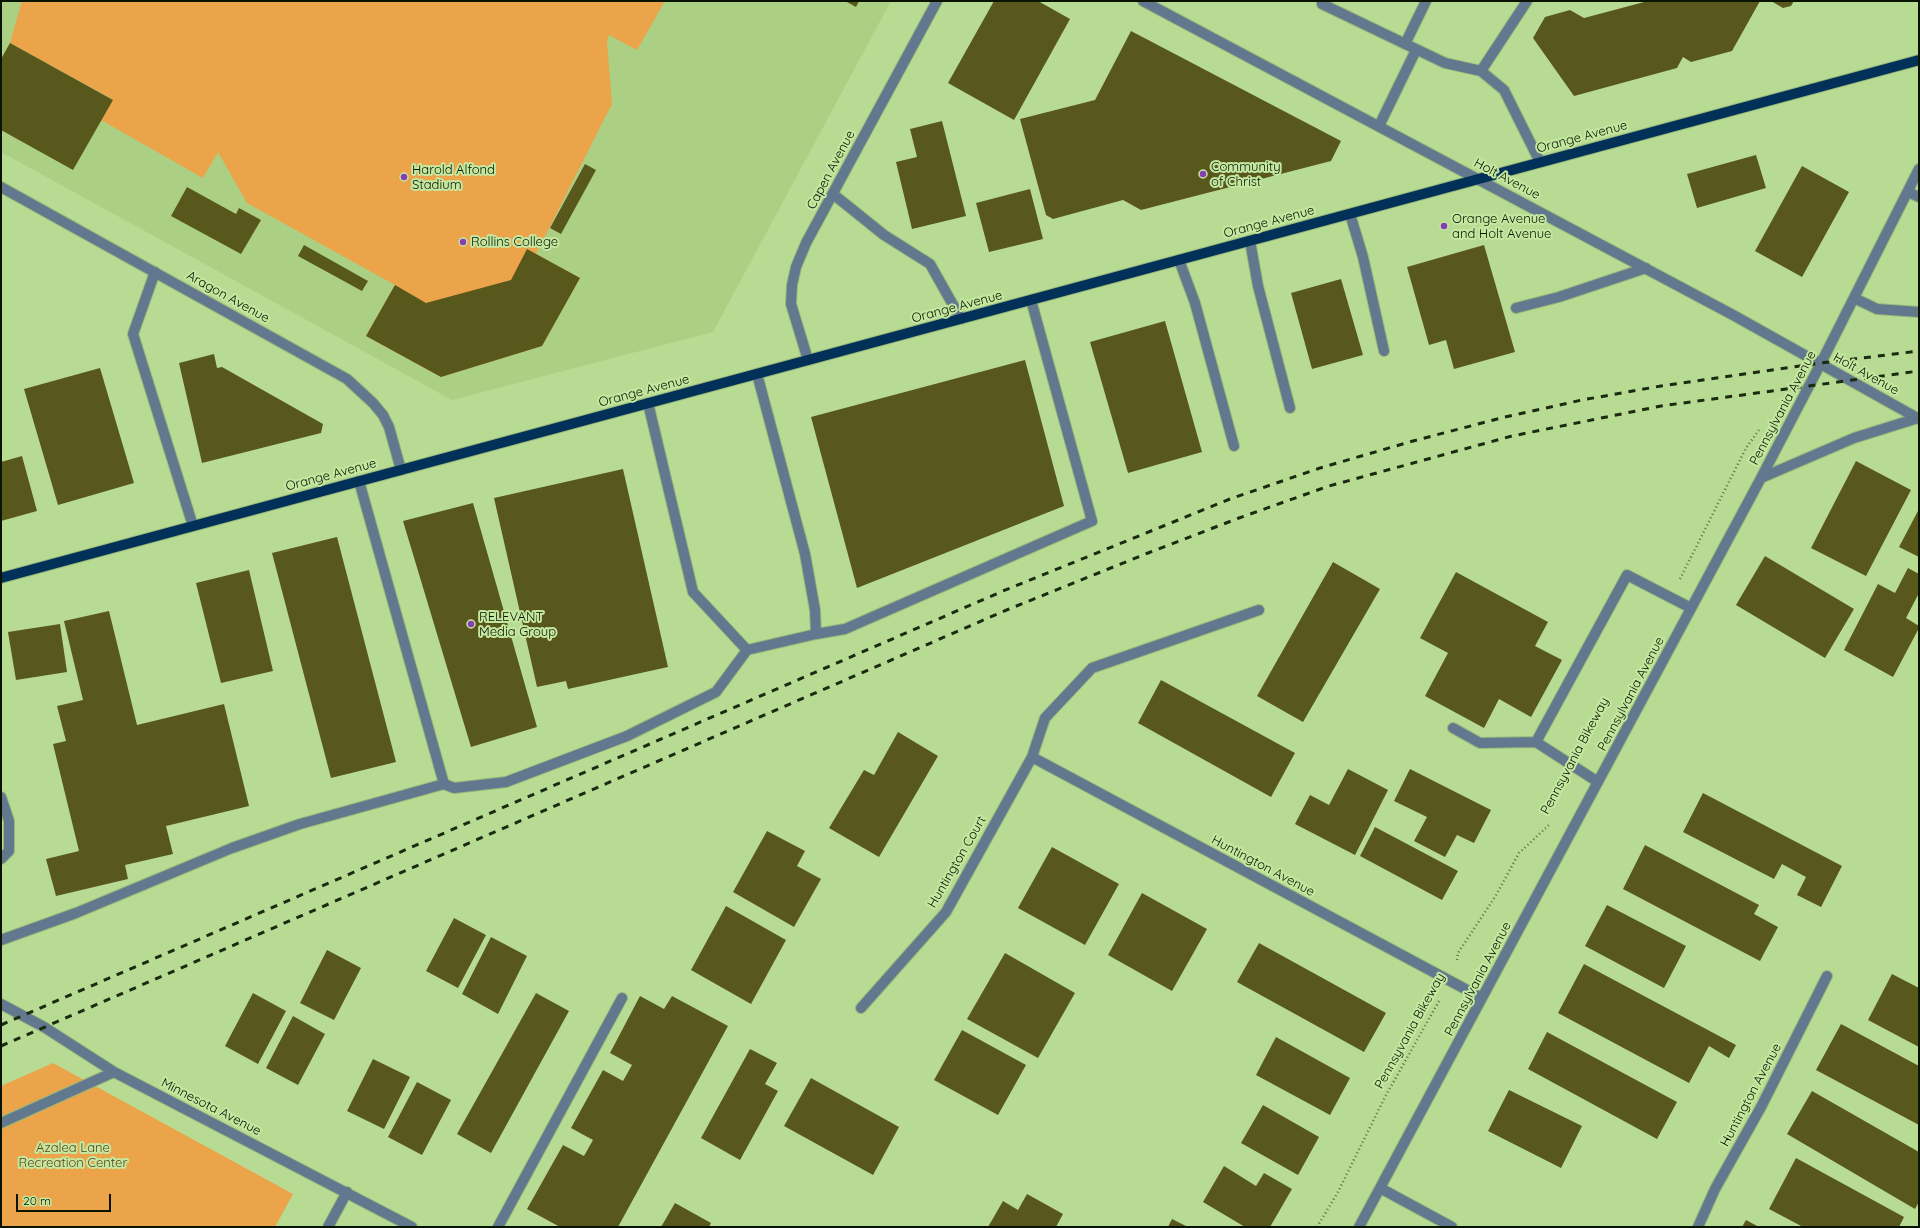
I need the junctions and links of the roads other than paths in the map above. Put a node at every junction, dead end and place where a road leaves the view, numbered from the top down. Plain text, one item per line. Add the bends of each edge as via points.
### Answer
1 (937, 1) edge
2 (1143, 1) edge
3 (1322, 1) edge
4 (1426, 1) edge
5 (1527, 1) edge
6 (1405, 44) junction
7 (1416, 50) junction
8 (1919, 60) edge
9 (1481, 71) junction
10 (1379, 126) junction
11 (1540, 162) junction
12 (1919, 169) edge
13 (1479, 179) junction
14 (1, 187) edge
15 (1908, 192) junction
16 (833, 194) junction
17 (1919, 197) edge
18 (1350, 214) junction
19 (1250, 241) junction
20 (1179, 260) junction
21 (1646, 268) junction
22 (155, 272) junction
23 (1854, 298) junction
24 (1031, 300) junction
25 (1516, 308) dead end
26 (1919, 312) edge
27 (960, 319) junction
28 (1384, 352) dead end
29 (808, 360) junction
30 (1821, 363) junction
31 (757, 374) junction
32 (648, 403) junction
33 (1290, 408) dead end
34 (1919, 419) edge
35 (1234, 446) dead end
36 (401, 470) junction
37 (1761, 478) junction
38 (359, 481) junction
39 (193, 526) junction
40 (1, 578) edge
41 (1691, 608) junction
42 (1259, 610) dead end
43 (816, 634) junction
44 (747, 650) junction
45 (1453, 728) dead end
46 (1536, 742) junction
47 (1032, 757) junction
48 (1598, 782) junction
49 (444, 784) junction
50 (1, 797) edge
51 (4, 839) edge
52 (1, 859) edge
53 (1, 940) edge
54 (1827, 976) dead end
55 (622, 998) dead end
56 (1482, 998) junction
57 (1, 1004) edge
58 (861, 1008) dead end
59 (114, 1072) junction
60 (1, 1123) edge
61 (1380, 1188) junction
62 (347, 1192) junction
63 (328, 1227) edge
64 (412, 1227) edge
65 (498, 1227) edge
66 (1359, 1227) edge
67 (1452, 1227) edge
68 (1698, 1227) edge

1 - 16 street, Capen Avenue
2 - 10 street, Holt Avenue
3 - 6 street via 1322,4
4 - 6 street
5 - 9 street
6 - 7 street
7 - 9 street via 1445,63
7 - 10 street
8 - 11 main road, Orange Avenue
9 - 11 street via 1504,90
10 - 13 street, Holt Avenue
11 - 13 main road, Orange Avenue
12 - 15 street, Pennsylvania Avenue
13 - 18 main road, Orange Avenue
13 - 21 street, Holt Avenue
14 - 22 street, Aragon Avenue
15 - 17 street
15 - 23 street, Pennsylvania Avenue
16 - 27 street via 884,235 930,264
16 - 29 street, Capen Avenue via 806,243 792,285 791,304
18 - 19 main road, Orange Avenue
18 - 28 street via 1363,257
19 - 20 main road, Orange Avenue
19 - 33 street via 1258,286
20 - 24 main road, Orange Avenue
20 - 35 street via 1195,303
21 - 25 street via 1559,297
21 - 30 street, Holt Avenue
22 - 36 street, Aragon Avenue via 347,379 383,415
22 - 39 street via 133,334
23 - 26 street via 1877,309
23 - 30 street, Pennsylvania Avenue
24 - 27 main road, Orange Avenue
24 - 43 street via 1092,521 845,629
27 - 29 main road, Orange Avenue
29 - 31 main road, Orange Avenue
30 - 34 street, Holt Avenue
30 - 37 street, Pennsylvania Avenue
31 - 32 main road, Orange Avenue
31 - 43 street via 805,554 815,610
32 - 36 main road, Orange Avenue
32 - 44 street via 693,592
34 - 37 street via 1854,438
36 - 38 main road, Orange Avenue
37 - 41 street, Pennsylvania Avenue
38 - 39 main road, Orange Avenue
38 - 49 street
39 - 40 main road, Orange Avenue
41 - 46 street via 1627,576
41 - 48 street, Pennsylvania Avenue
42 - 47 street, Huntington Court via 1092,668 1045,718
43 - 44 street
44 - 49 street via 716,692 627,736 506,782 454,788
45 - 46 street via 1480,743
46 - 48 street
47 - 56 street, Huntington Avenue
47 - 58 street, Huntington Court via 946,912
48 - 56 street, Pennsylvania Avenue
49 - 53 street via 300,824 232,848 76,913
50 - 51 street via 9,821
51 - 52 street via 9,851
54 - 68 street, Huntington Avenue via 1761,1107 1715,1189
55 - 65 street
56 - 61 street, Pennsylvania Avenue
57 - 59 street, Minnesota Avenue via 44,1027
59 - 60 street
59 - 62 street, Minnesota Avenue
61 - 66 street, Pennsylvania Avenue
61 - 67 street
62 - 63 street
62 - 64 street, Minnesota Avenue

